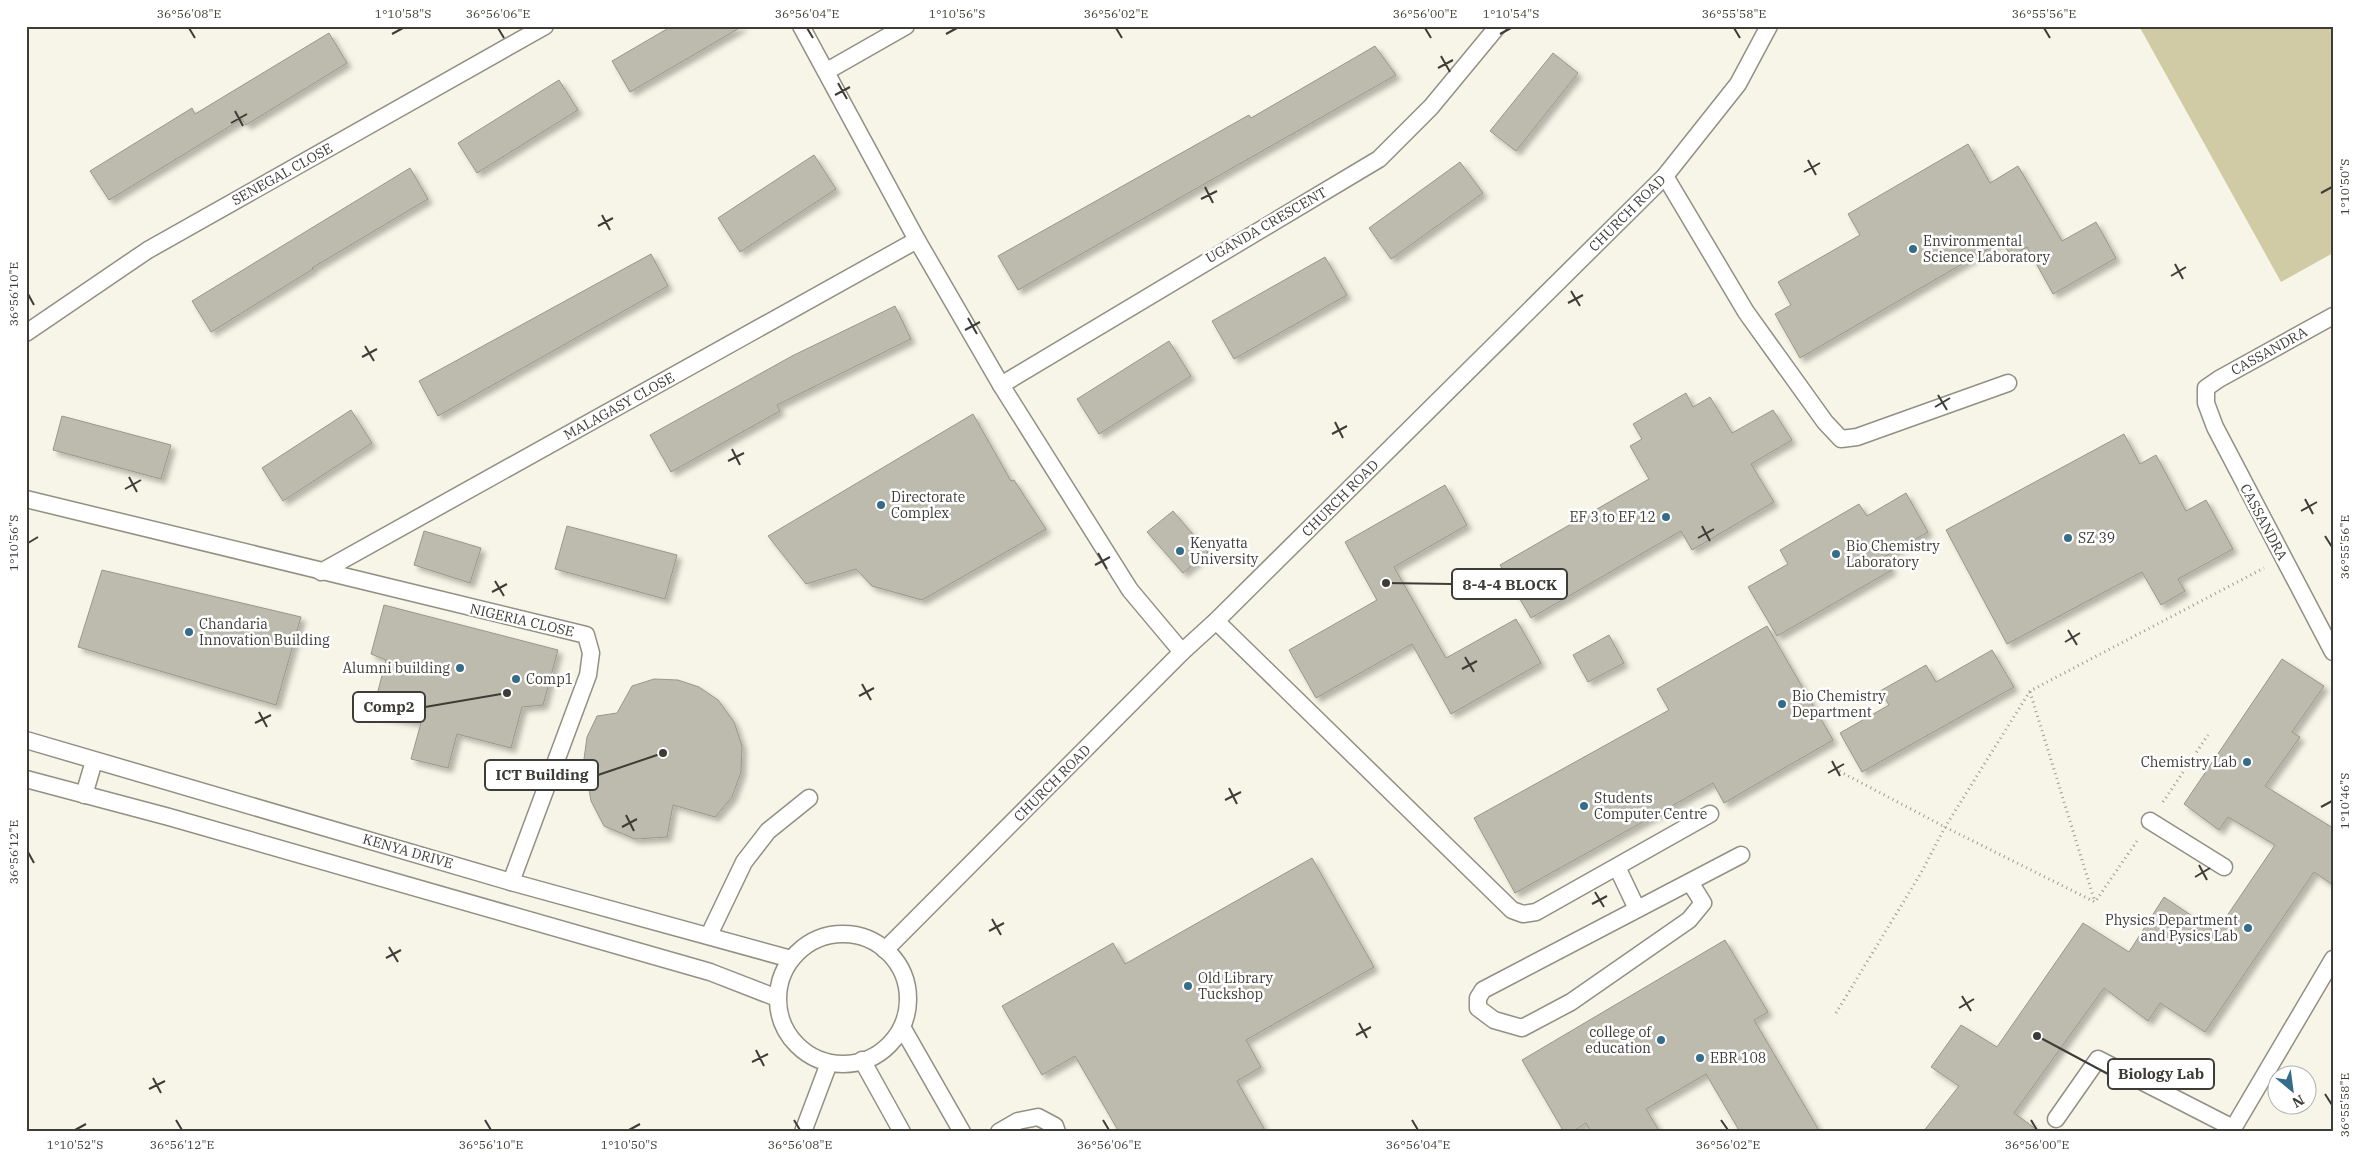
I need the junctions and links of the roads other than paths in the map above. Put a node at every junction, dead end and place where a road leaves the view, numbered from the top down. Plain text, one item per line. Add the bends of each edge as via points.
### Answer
1 (545, 26) edge
2 (801, 26) edge
3 (906, 26) edge
4 (1498, 26) edge
5 (1769, 26) edge
6 (827, 70) junction
7 (1665, 176) junction
8 (917, 240) junction
9 (2333, 316) edge
10 (26, 333) edge
11 (2008, 383) dead end
12 (1001, 385) junction
13 (26, 499) edge
14 (320, 572) junction
15 (1216, 621) junction
16 (1182, 652) junction
17 (2333, 652) edge
18 (26, 740) edge
19 (94, 761) junction
20 (26, 779) edge
21 (84, 795) junction
22 (809, 798) dead end
23 (1710, 814) dead end
24 (2150, 821) road end
25 (1741, 855) dead end
26 (1617, 867) junction
27 (2224, 868) dead end
28 (511, 882) junction
29 (1690, 882) junction
30 (1637, 909) junction
31 (709, 935) junction
32 (886, 950) junction
33 (791, 959) junction
34 (2333, 959) edge
35 (777, 998) junction
36 (902, 1027) junction
37 (862, 1060) junction
38 (829, 1063) junction
39 (2056, 1119) dead end
40 (2232, 1130) edge
41 (803, 1132) edge
42 (902, 1132) edge
43 (962, 1132) edge
44 (999, 1132) edge
45 (1057, 1132) edge

1 - 10 lane, SENEGAL CLOSE via 148,250
2 - 6 lane
3 - 6 lane
4 - 12 lane, UGANDA CRESCENT via 1431,107 1379,159
5 - 7 lane, CHURCH ROAD via 1738,84
6 - 8 lane
7 - 11 lane via 1746,312 1825,422 1841,439 1857,437
7 - 15 lane, CHURCH ROAD
8 - 12 lane
8 - 14 lane, MALAGASY CLOSE
9 - 17 lane, CASSANDRA via 2206,388 2206,403 2215,427
12 - 16 lane via 1130,590
13 - 14 lane
14 - 28 lane, NIGERIA CLOSE via 586,635 591,653 588,675
15 - 16 lane, CHURCH ROAD
15 - 26 lane via 1512,910 1523,914 1536,912
16 - 32 lane, CHURCH ROAD
18 - 19 lane, KENYA DRIVE
19 - 21 lane
19 - 28 lane, KENYA DRIVE
20 - 21 lane
21 - 35 lane via 710,972
22 - 31 lane via 768,831 744,862
23 - 26 lane
24 - 27 lane
25 - 29 lane
26 - 30 lane
28 - 31 lane, KENYA DRIVE
29 - 30 lane
29 - 30 lane via 1703,903 1689,920 1571,1002 1522,1028 1494,1020 1478,1008 1478,998 1483,990
31 - 33 lane, KENYA DRIVE
32 - 33 lane via 868,939 847,934 826,936 807,944
32 - 36 lane via 899,966 907,985 908,1007
33 - 35 lane via 781,978
34 - 40 lane
35 - 38 lane via 781,1020 791,1040 808,1055
36 - 37 lane via 890,1044 873,1057
36 - 43 lane
37 - 38 lane via 852,1064
37 - 42 lane
38 - 41 lane
39 - 40 lane via 2098,1059
44 - 45 lane via 1018,1121 1038,1117 1055,1126

